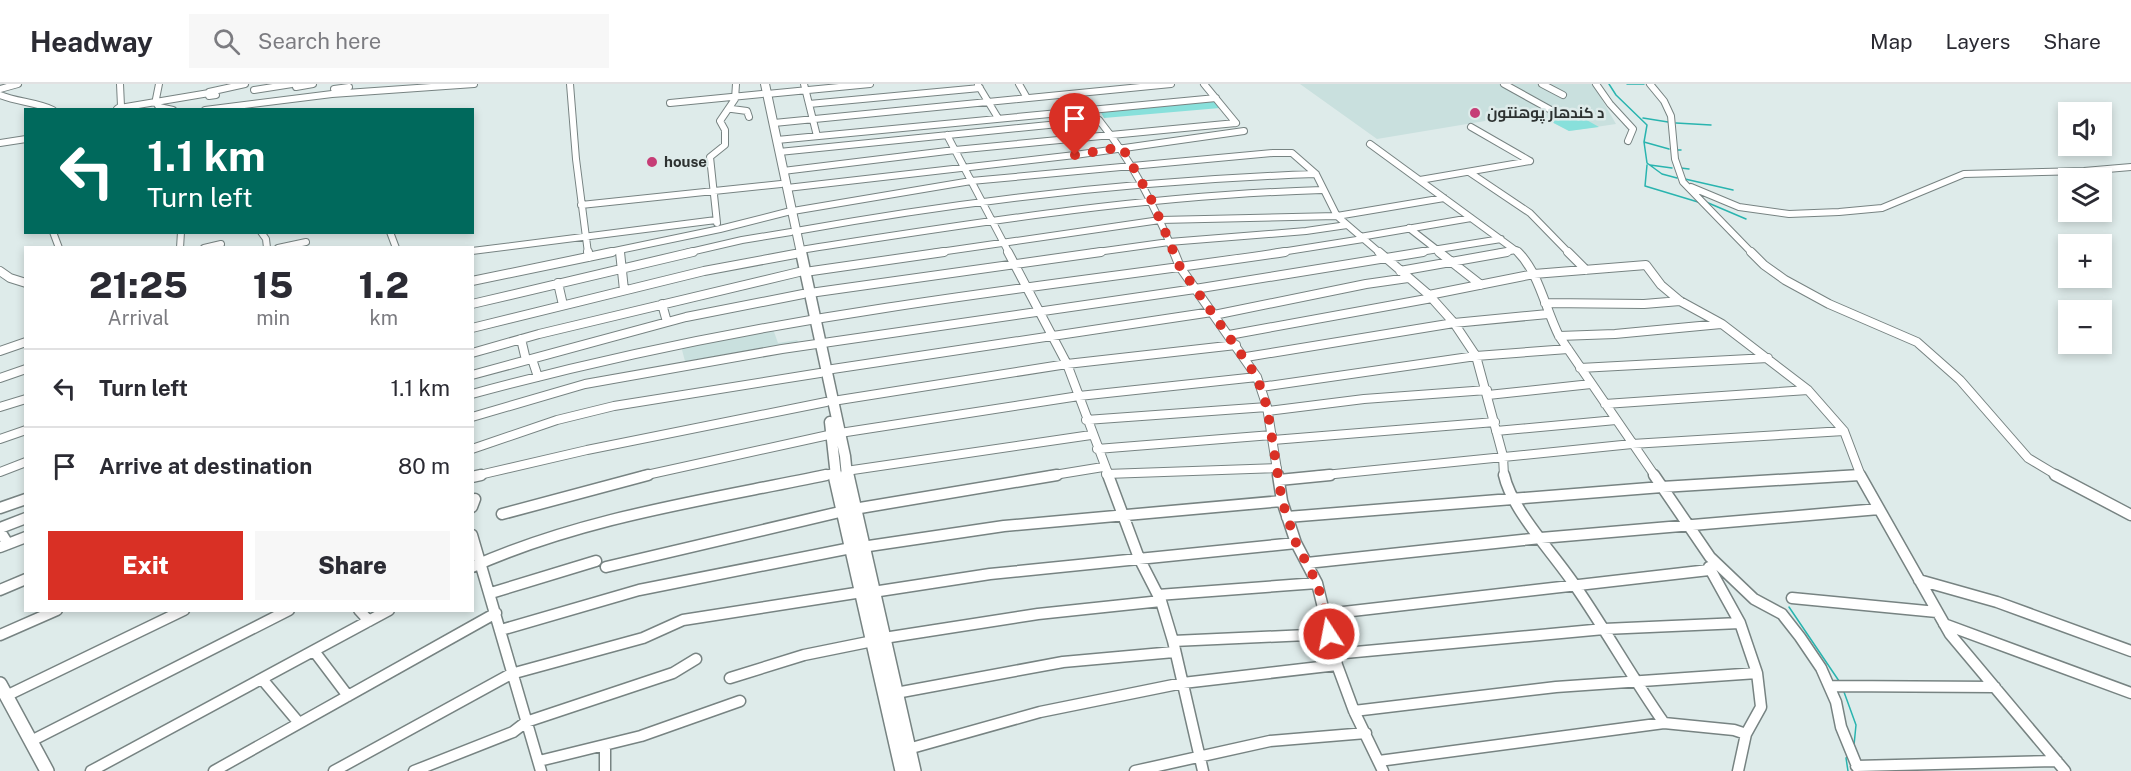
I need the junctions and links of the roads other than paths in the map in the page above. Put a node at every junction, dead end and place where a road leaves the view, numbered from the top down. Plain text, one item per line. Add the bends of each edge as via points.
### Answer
1 (18, 84) edge
2 (120, 84) edge
3 (159, 84) edge
4 (245, 84) edge
5 (313, 84) edge
6 (376, 84) edge
7 (474, 84) edge
8 (570, 84) edge
9 (736, 84) edge
10 (870, 84) edge
11 (1019, 84) edge
12 (1171, 84) edge
13 (1204, 84) edge
14 (1504, 84) edge
15 (1542, 84) edge
16 (1596, 84) edge
17 (1650, 84) edge
18 (295, 85) edge
19 (1154, 85) edge
20 (424, 86) edge
21 (979, 86) edge
22 (254, 87) edge
23 (334, 87) edge
24 (349, 87) dead end
25 (804, 87) edge
26 (0, 89) edge
27 (763, 89) edge
28 (377, 91) junction
29 (209, 93) junction
30 (0, 95) edge
31 (216, 95) dead end
32 (1563, 95) dead end
33 (734, 97) junction
34 (295, 98) junction
35 (1027, 98) junction
36 (1216, 98) junction
37 (156, 101) junction
38 (989, 102) junction
39 (1167, 102) junction
40 (252, 103) junction
41 (670, 103) dead end
42 (809, 104) junction
43 (49, 108) edge
44 (118, 108) edge
45 (123, 108) edge
46 (164, 108) edge
47 (218, 108) edge
48 (732, 109) junction
49 (1560, 114) dead end
50 (749, 117) dead end
51 (998, 118) junction
52 (813, 119) junction
53 (774, 123) junction
54 (1471, 127) dead end
55 (1244, 131) dead end
56 (948, 135) junction
57 (817, 136) junction
58 (1112, 136) junction
59 (24, 139) edge
60 (1628, 141) dead end
61 (0, 143) edge
62 (857, 144) junction
63 (1371, 144) dead end
64 (776, 145) junction
65 (1122, 147) junction
66 (955, 150) junction
67 (861, 153) dead end
68 (963, 166) junction
69 (1132, 167) junction
70 (2131, 167) edge
71 (783, 171) junction
72 (1469, 172) junction
73 (1316, 174) junction
74 (1420, 180) junction
75 (971, 181) junction
76 (1683, 182) junction
77 (1142, 184) junction
78 (784, 186) junction
79 (1322, 190) junction
80 (712, 191) junction
81 (1444, 198) junction
82 (981, 200) junction
83 (1152, 201) junction
84 (581, 205) junction
85 (789, 211) junction
86 (1336, 216) junction
87 (1471, 218) junction
88 (716, 220) junction
89 (991, 220) junction
90 (1160, 220) junction
91 (1347, 225) junction
92 (1409, 228) junction
93 (720, 229) junction
94 (793, 231) junction
95 (586, 237) junction
96 (1361, 238) junction
97 (1501, 239) junction
98 (306, 242) dead end
99 (1003, 242) junction
100 (1169, 242) junction
101 (221, 244) dead end
102 (212, 246) edge
103 (287, 246) edge
104 (1436, 250) junction
105 (1516, 250) junction
106 (474, 251) edge
107 (620, 251) junction
108 (799, 256) junction
109 (589, 257) junction
110 (1385, 258) junction
111 (1451, 262) junction
112 (1014, 264) junction
113 (622, 267) junction
114 (1180, 267) junction
115 (1586, 270) junction
116 (0, 271) edge
117 (1400, 271) junction
118 (802, 272) junction
119 (1534, 274) junction
120 (1408, 278) junction
121 (474, 281) edge
122 (24, 282) edge
123 (558, 283) junction
124 (1481, 285) junction
125 (1027, 287) junction
126 (1195, 289) junction
127 (624, 290) junction
128 (806, 293) junction
129 (1430, 296) junction
130 (1680, 301) junction
131 (1545, 303) junction
132 (474, 304) edge
133 (662, 304) junction
134 (563, 305) junction
135 (1039, 311) junction
136 (1213, 314) junction
137 (1548, 314) junction
138 (812, 320) junction
139 (667, 322) junction
140 (1454, 323) junction
141 (1722, 324) junction
142 (474, 327) edge
143 (1229, 335) junction
144 (1559, 336) junction
145 (1051, 337) junction
146 (521, 339) junction
147 (24, 343) edge
148 (817, 343) junction
149 (1236, 345) junction
150 (1568, 349) junction
151 (0, 351) edge
152 (474, 352) edge
153 (1476, 356) junction
154 (1246, 357) junction
155 (1768, 358) junction
156 (529, 360) junction
157 (1066, 364) junction
158 (1580, 368) junction
159 (24, 370) edge
160 (823, 371) junction
161 (474, 374) edge
162 (538, 377) junction
163 (1257, 377) junction
164 (0, 378) edge
165 (1591, 384) junction
166 (1261, 387) junction
167 (1808, 390) junction
168 (1488, 392) junction
169 (474, 393) edge
170 (1079, 396) junction
171 (24, 400) edge
172 (830, 402) junction
173 (1605, 404) junction
174 (0, 407) edge
175 (1267, 409) junction
176 (474, 416) edge
177 (1086, 420) junction
178 (1616, 420) junction
179 (1496, 426) junction
180 (24, 431) edge
181 (1844, 431) junction
182 (837, 434) junction
183 (1091, 435) junction
184 (1272, 438) junction
185 (0, 439) edge
186 (1632, 444) junction
187 (474, 448) edge
188 (1096, 449) junction
189 (1503, 456) junction
190 (24, 463) edge
191 (1277, 468) junction
192 (1105, 471) junction
193 (0, 472) edge
194 (841, 472) junction
195 (1860, 476) junction
196 (474, 477) edge
197 (1279, 480) junction
198 (1662, 487) junction
199 (1512, 498) junction
200 (24, 500) edge
201 (1282, 501) junction
202 (0, 508) edge
203 (1879, 509) junction
204 (849, 510) junction
205 (502, 514) dead end
206 (1121, 514) junction
207 (2131, 515) edge
208 (1287, 517) junction
209 (24, 519) edge
210 (1688, 526) junction
211 (0, 529) edge
212 (24, 538) edge
213 (1541, 538) junction
214 (1296, 543) junction
215 (4, 546) edge
216 (474, 547) edge
217 (857, 547) junction
218 (1710, 557) junction
219 (1139, 558) junction
220 (596, 561) dead end
221 (1307, 563) junction
222 (477, 564) edge
223 (606, 567) dead end
224 (1709, 570) junction
225 (24, 580) edge
226 (1919, 580) junction
227 (1317, 583) junction
228 (1575, 585) junction
229 (0, 590) edge
230 (868, 592) junction
231 (491, 593) junction
232 (1160, 598) junction
233 (1792, 598) dead end
234 (52, 612) edge
235 (179, 612) edge
236 (285, 612) edge
237 (361, 612) edge
238 (385, 612) edge
239 (1938, 612) junction
240 (496, 613) junction
241 (1326, 614) junction
242 (369, 621) junction
243 (1740, 623) junction
244 (1944, 624) junction
245 (1605, 629) junction
246 (501, 630) junction
247 (1329, 634) junction
248 (0, 635) edge
249 (884, 638) junction
250 (873, 641) junction
251 (1173, 647) junction
252 (314, 651) junction
253 (2131, 651) edge
254 (696, 659) dead end
255 (1336, 659) junction
256 (1757, 673) junction
257 (511, 674) junction
258 (730, 678) dead end
259 (262, 679) junction
260 (1634, 680) junction
261 (1183, 683) junction
262 (1830, 687) junction
263 (1995, 687) junction
264 (3, 690) edge
265 (2131, 693) edge
266 (348, 696) junction
267 (740, 701) dead end
268 (894, 702) junction
269 (1354, 711) junction
270 (526, 722) junction
271 (299, 723) junction
272 (1664, 723) junction
273 (1366, 733) junction
274 (1746, 734) junction
275 (31, 741) junction
276 (605, 746) junction
277 (908, 749) junction
278 (1199, 756) junction
279 (2057, 761) junction
280 (540, 766) edge
281 (1381, 766) edge
282 (1857, 769) edge
283 (47, 771) edge
284 (91, 771) edge
285 (214, 771) edge
286 (334, 771) edge
287 (414, 771) edge
288 (605, 771) edge
289 (902, 771) edge
290 (914, 771) edge
291 (1135, 771) edge
292 (1203, 771) edge
293 (1738, 771) edge
294 (2066, 771) edge

1 - 26 street
2 - 44 street
3 - 37 street
4 - 29 street
5 - 18 street
6 - 28 street
7 - 20 street
8 - 84 street
9 - 33 street
10 - 25 street
11 - 35 street
12 - 19 street
13 - 36 street
14 - 49 street
15 - 32 street
16 - 60 street via 1633,129
17 - 76 street via 1672,121 1677,172
18 - 22 street
18 - 34 street
19 - 35 street
19 - 39 street
20 - 28 street
21 - 38 street
21 - 42 street
22 - 40 street
23 - 24 street
23 - 28 street
23 - 34 street
25 - 27 street
25 - 42 street
27 - 33 street
27 - 53 main road
27 - 64 main road
29 - 31 street
29 - 37 street
30 - 43 street
33 - 41 street
33 - 48 street
34 - 40 street
35 - 38 street
36 - 39 street
36 - 58 street via 1236,123
37 - 45 street
37 - 46 street
38 - 51 street
38 - 52 street
39 - 51 street
40 - 47 street
42 - 52 street
48 - 50 street via 747,111
48 - 80 street via 720,121 725,130 725,145 710,157
51 - 57 street
52 - 53 street
52 - 57 street
53 - 64 main road
54 - 72 street via 1530,161
55 - 65 street
56 - 58 street via 1099,120
56 - 62 street
56 - 66 street
57 - 64 street
58 - 65 street
58 - 66 street
59 - 61 street
62 - 64 street
62 - 67 street
63 - 74 street
64 - 71 main road
64 - 78 main road
65 - 68 street
65 - 69 street
66 - 68 street
66 - 71 street
68 - 75 street
68 - 78 street
69 - 73 street via 1292,153
69 - 75 street
69 - 77 street
70 - 76 street via 1964,174 1882,208 1839,212 1789,213 1739,207
71 - 78 main road
72 - 74 street
72 - 115 street via 1530,213
73 - 77 street
73 - 79 street
74 - 81 street
75 - 82 street
75 - 85 street
76 - 207 street via 1764,265 1829,304 1917,342 1960,381 2028,458
77 - 82 street
77 - 83 street
78 - 80 street
78 - 85 main road
79 - 83 street
79 - 86 street
80 - 84 street
80 - 88 street
81 - 86 street
81 - 87 street
82 - 89 street
82 - 94 street
83 - 89 street
83 - 90 street
84 - 95 street
85 - 93 street
85 - 94 main road
86 - 90 street
86 - 91 street
87 - 92 street
87 - 97 street
88 - 93 street
88 - 95 street
89 - 99 street
89 - 108 street
90 - 99 street
90 - 100 street
91 - 96 street
91 - 100 street
92 - 96 street
92 - 104 street
93 - 107 street
94 - 108 main road
94 - 113 street
95 - 106 street
95 - 109 street
96 - 110 street
96 - 114 street
97 - 104 street
97 - 105 street
98 - 103 street
99 - 112 street
99 - 118 street
100 - 112 street
100 - 114 street
101 - 102 street
104 - 110 street
104 - 111 street
105 - 111 street
105 - 119 street
107 - 109 street
107 - 113 street
108 - 118 main road
108 - 127 street
109 - 121 street
110 - 117 street
110 - 126 street
111 - 117 street
111 - 124 street
112 - 125 street
112 - 128 street
113 - 123 street
113 - 127 street
114 - 125 street
114 - 126 street
115 - 119 street
115 - 130 street via 1646,265
116 - 122 street
117 - 120 street
118 - 128 main road
118 - 133 street
119 - 124 street
119 - 131 street
120 - 129 street
120 - 136 street
123 - 132 street
123 - 134 street
124 - 129 street
125 - 135 street
125 - 138 street
126 - 135 street
126 - 136 street
127 - 134 street
128 - 138 main road
128 - 139 street
129 - 140 street
129 - 143 street
130 - 131 street
130 - 141 street
131 - 137 street
133 - 139 street
133 - 146 street
134 - 142 street
135 - 145 street
135 - 148 street
136 - 143 street
136 - 145 street
137 - 140 street
137 - 144 street
138 - 148 main road
138 - 162 street via 670,346
139 - 156 street
140 - 153 street
140 - 154 street
141 - 144 street
141 - 155 street
143 - 149 street
144 - 150 street
145 - 157 street
145 - 160 street
146 - 152 street
146 - 156 street
147 - 151 street
148 - 160 main road
148 - 176 street via 585,384
149 - 154 street
149 - 157 street
150 - 153 street
150 - 158 street
153 - 166 street
153 - 168 street
154 - 163 street
155 - 158 street
155 - 167 street
156 - 161 street
156 - 162 street
157 - 170 street
157 - 172 street
158 - 165 street
159 - 164 street
160 - 172 main road
160 - 187 street via 614,406 557,420
162 - 169 street
163 - 166 street
163 - 170 street
165 - 168 street
165 - 173 street
166 - 175 street
167 - 173 street
167 - 181 street
168 - 175 street
168 - 179 street
170 - 177 street
170 - 182 street
171 - 174 street
172 - 182 main road
172 - 196 street
173 - 178 street
175 - 177 street
175 - 184 street
177 - 183 street
178 - 179 street
178 - 186 street
179 - 184 street
179 - 189 street
180 - 185 street
181 - 186 street
181 - 195 street
182 - 194 main road
182 - 205 street via 602,485
183 - 188 street
183 - 194 street
184 - 188 street
184 - 191 street
186 - 189 street
186 - 198 street
188 - 192 street
189 - 197 street
189 - 199 street via 1504,477
190 - 193 street
191 - 192 street
191 - 197 street
192 - 204 street
192 - 206 street
194 - 204 main road
194 - 222 street via 595,523
195 - 198 street
195 - 203 street
197 - 201 street
198 - 199 street
198 - 210 street
199 - 208 street
199 - 213 street
200 - 202 street
201 - 206 street
201 - 208 street
203 - 210 street
203 - 226 street
204 - 217 main road
204 - 223 street
206 - 217 street
206 - 219 street
208 - 214 street
209 - 211 street
210 - 213 street
210 - 218 street
211 - 215 street
212 - 215 street
213 - 221 street
213 - 228 street
214 - 219 street
214 - 221 street
216 - 222 street
217 - 230 main road
217 - 246 street via 659,585
218 - 224 street
218 - 262 street via 1754,599 1782,614
219 - 230 street
219 - 232 street
220 - 231 street
221 - 227 street
222 - 231 street
224 - 228 street
224 - 243 street
225 - 229 street
226 - 239 street
226 - 253 street via 1997,602
227 - 232 street
227 - 241 street
228 - 241 street
228 - 245 street
230 - 249 main road
230 - 250 main road
230 - 257 street via 683,620 642,638
231 - 240 street
232 - 249 street
232 - 251 street
233 - 239 street
234 - 248 street
235 - 264 street
236 - 275 street
237 - 242 street
238 - 242 street
239 - 244 street
240 - 246 street
240 - 266 street
241 - 247 street
242 - 252 street
243 - 245 street
243 - 256 street
244 - 263 street
244 - 265 street
245 - 255 street
245 - 260 street
246 - 257 street
247 - 251 street
247 - 255 street
249 - 268 main road
250 - 258 street via 804,655
250 - 268 main road
251 - 261 street
251 - 268 street via 1063,662
252 - 259 street
252 - 266 street
254 - 270 street via 673,673
255 - 261 street
255 - 269 street
256 - 260 street
256 - 274 street via 1761,706
257 - 270 street
257 - 286 street
259 - 271 street
259 - 284 street
260 - 269 street
260 - 272 street
261 - 277 street via 1040,712
261 - 278 street
262 - 263 street
262 - 282 street
263 - 279 street
264 - 275 main road
266 - 271 street
267 - 276 street via 704,717
268 - 277 main road
268 - 289 main road
269 - 273 street
270 - 280 street
270 - 287 street via 513,732
271 - 285 street
272 - 274 street
272 - 281 street
273 - 278 street via 1270,741
273 - 281 street
274 - 293 street
275 - 283 main road
276 - 280 street
276 - 288 street
277 - 290 main road
278 - 291 street
278 - 292 street
279 - 282 street
279 - 294 street

